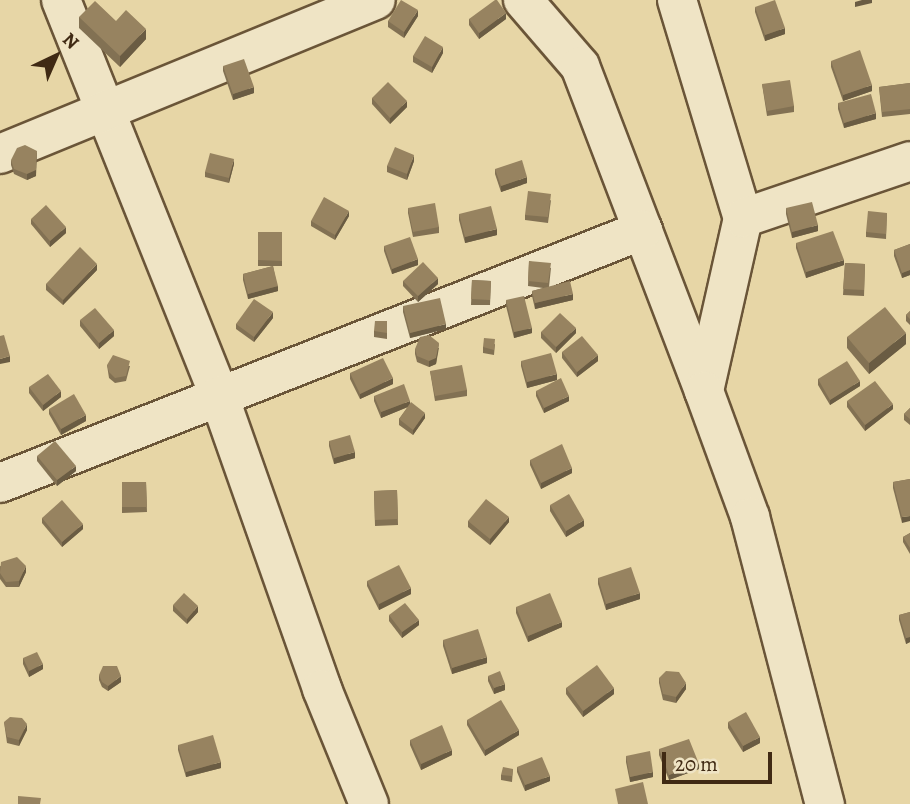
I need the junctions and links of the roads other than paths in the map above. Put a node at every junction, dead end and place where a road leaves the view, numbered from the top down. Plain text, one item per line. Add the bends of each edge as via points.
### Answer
1 (61, 0) edge
2 (376, 0) edge
3 (523, 0) edge
4 (677, 0) edge
5 (105, 111) junction
6 (0, 154) edge
7 (910, 161) edge
8 (743, 218) junction
9 (643, 230) junction
10 (704, 391) junction
11 (219, 396) junction
12 (0, 483) edge
13 (369, 804) edge
14 (825, 804) edge

1 - 5 street
2 - 5 street
3 - 9 street via 580,66
4 - 8 street
5 - 6 street
5 - 11 street
7 - 8 street
8 - 10 street
9 - 10 street
9 - 11 street
10 - 14 street via 750,517
11 - 12 street
11 - 13 street via 322,690

